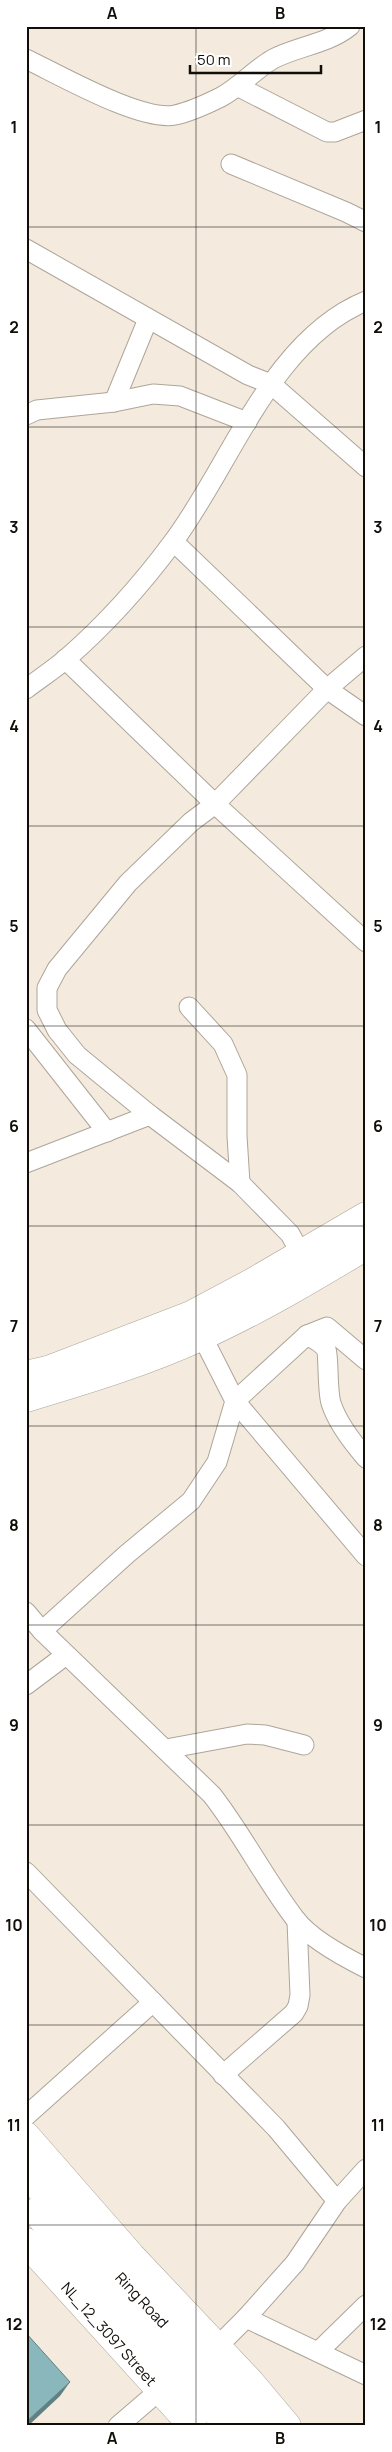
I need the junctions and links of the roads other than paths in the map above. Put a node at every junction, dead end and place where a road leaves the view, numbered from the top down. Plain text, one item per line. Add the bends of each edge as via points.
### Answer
1 (350, 26) edge
2 (26, 59) edge
3 (237, 86) junction
4 (366, 120) edge
5 (231, 164) dead end
6 (366, 222) edge
7 (26, 250) edge
8 (366, 301) edge
9 (148, 320) junction
10 (271, 384) junction
11 (114, 402) junction
12 (26, 415) edge
13 (247, 422) junction
14 (366, 467) edge
15 (174, 542) junction
16 (366, 656) edge
17 (65, 659) junction
18 (27, 686) edge
19 (327, 688) junction
20 (366, 716) edge
21 (214, 804) junction
22 (366, 942) edge
23 (189, 1007) dead end
24 (26, 1029) edge
25 (150, 1115) junction
26 (107, 1132) junction
27 (26, 1163) edge
28 (240, 1183) junction
29 (360, 1234) edge
30 (301, 1254) junction
31 (307, 1335) junction
32 (202, 1336) junction
33 (366, 1360) edge
34 (26, 1375) edge
35 (26, 1398) edge
36 (235, 1401) junction
37 (366, 1458) edge
38 (366, 1556) edge
39 (26, 1612) edge
40 (42, 1632) junction
41 (66, 1655) junction
42 (26, 1685) edge
43 (304, 1744) dead end
44 (166, 1749) junction
45 (26, 1872) edge
46 (297, 1921) junction
47 (366, 1968) edge
48 (153, 2002) junction
49 (223, 2075) junction
50 (26, 2116) edge
51 (26, 2136) edge
52 (366, 2169) edge
53 (26, 2173) edge
54 (337, 2200) junction
55 (26, 2201) edge
56 (26, 2242) edge
57 (366, 2305) edge
58 (246, 2318) junction
59 (217, 2348) junction
60 (318, 2352) junction
61 (366, 2375) edge
62 (160, 2390) junction
63 (118, 2426) edge
64 (193, 2426) edge
65 (229, 2426) edge
66 (258, 2426) edge
67 (287, 2426) edge

1 - 3 street via 334,37 276,58 253,71
2 - 3 street via 105,97 156,114 173,116 221,97
3 - 4 street via 319,130 335,132
5 - 6 street
7 - 9 street
8 - 10 street via 335,315 317,330
9 - 10 street via 248,375
9 - 11 street
10 - 13 street
10 - 14 street
11 - 12 street via 37,410
11 - 13 street via 153,394 180,396
13 - 15 street
15 - 17 street via 122,604
15 - 19 street
16 - 19 street
17 - 18 street
17 - 21 street
19 - 20 street
19 - 21 street
21 - 22 street
21 - 25 street via 128,883 57,968 47,988 47,1010 57,1030 77,1055
23 - 28 street via 223,1044 237,1075
24 - 26 street
25 - 26 street
25 - 28 street
26 - 27 street
28 - 30 street via 290,1234
29 - 30 main road
29 - 32 main road via 280,1296
30 - 34 main road via 191,1315 48,1370
31 - 33 street via 327,1327
31 - 36 street
31 - 37 street via 327,1351 331,1403 353,1444
32 - 35 main road via 92,1378
32 - 36 street
36 - 38 street
36 - 40 street via 217,1462 192,1501 127,1554
39 - 40 street
40 - 41 street
41 - 42 street
41 - 44 street
43 - 44 street via 265,1734 247,1734
44 - 46 street via 212,1795 235,1825
45 - 48 street
46 - 47 street via 328,1947
46 - 49 street via 298,2006
48 - 49 street
48 - 50 street
49 - 54 street via 276,2128
51 - 59 main road
52 - 54 street
53 - 66 main road, Ring Road
54 - 58 street via 295,2263
55 - 65 main road, Ring Road
56 - 62 main road, NL_12_3097 Street
57 - 60 street
58 - 59 street
58 - 60 street
59 - 67 main road
60 - 61 street
62 - 63 street
62 - 64 main road, NL_12_3097 Street

